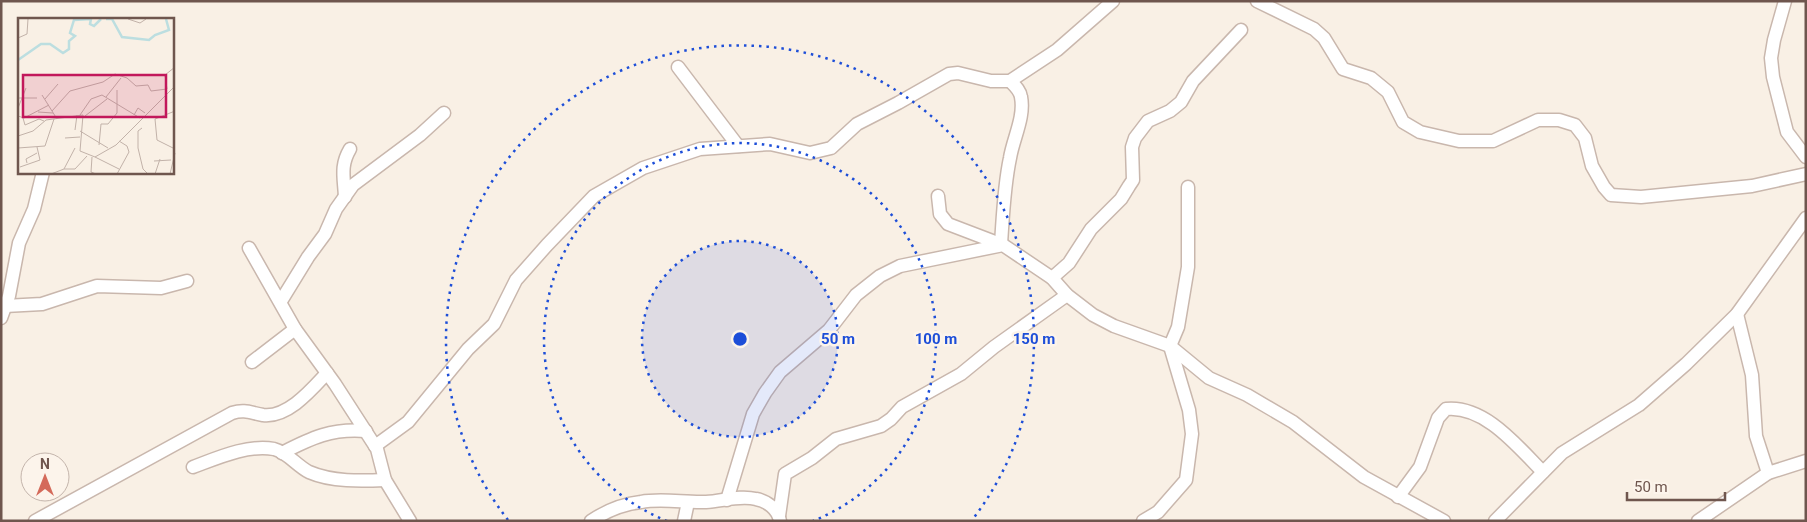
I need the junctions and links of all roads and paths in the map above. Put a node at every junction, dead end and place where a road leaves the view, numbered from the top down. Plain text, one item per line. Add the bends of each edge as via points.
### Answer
1 (1113, 1) edge
2 (1256, 1) edge
3 (1785, 1) edge
4 (1241, 30) dead end
5 (678, 68) dead end
6 (1010, 81) junction
7 (444, 114) dead end
8 (738, 146) junction
9 (350, 149) dead end
10 (1806, 157) edge
11 (43, 174) edge
12 (1806, 174) edge
13 (1188, 187) dead end
14 (938, 196) dead end
15 (345, 197) junction
16 (1806, 218) edge
17 (1002, 244) junction
18 (249, 248) dead end
19 (1052, 278) junction
20 (187, 281) dead end
21 (1067, 295) junction
22 (281, 301) junction
23 (3, 309) edge
24 (1737, 314) junction
25 (295, 329) junction
26 (1170, 346) junction
27 (252, 362) dead end
28 (327, 373) junction
29 (366, 431) junction
30 (375, 446) junction
31 (282, 453) junction
32 (1806, 461) edge
33 (193, 466) dead end
34 (1543, 472) junction
35 (1768, 474) junction
36 (385, 480) junction
37 (1398, 497) junction
38 (728, 500) junction
39 (688, 502) junction
40 (780, 518) edge
41 (36, 521) edge
42 (410, 521) edge
43 (591, 521) edge
44 (684, 521) edge
45 (1143, 521) edge
46 (1444, 521) edge
47 (1495, 521) edge
48 (1698, 521) edge

1 - 6 street via 1057,50
2 - 12 street via 1314,29 1324,38 1343,69 1370,78 1388,92 1403,122 1420,132 1459,142 1493,141 1538,120 1559,120 1575,125 1585,138 1592,166 1611,195 1640,197 1752,186
3 - 10 street via 1774,40 1772,67 1787,132
4 - 19 street via 1193,81 1181,102 1148,121 1135,138 1132,147 1133,180 1121,199 1091,229 1069,263
5 - 8 street
6 - 8 street via 949,74 857,124 831,148 810,152 770,144
6 - 17 street via 1022,97 1010,159
7 - 15 street via 353,185
8 - 30 street via 700,149 643,168 594,196 516,280 494,324 468,349 408,422
9 - 15 street via 342,168
11 - 23 street via 34,209 19,243
13 - 26 street via 1188,267 1178,327
14 - 17 street via 940,214 948,224
15 - 22 street
16 - 24 street
17 - 19 street
17 - 38 street via 900,266 880,276 856,295 829,330 780,372 765,393 753,414
18 - 22 street
19 - 21 street
20 - 23 street via 161,288 96,286 42,304
21 - 26 street via 1114,326
21 - 40 street via 994,346 961,374 911,401 881,426 845,434 785,474
22 - 25 street
24 - 34 street via 1639,405 1568,448
24 - 35 street via 1752,375 1756,436
25 - 27 street
25 - 28 street
26 - 37 street via 1209,378 1247,395 1292,422 1364,477
26 - 45 street via 1189,410 1192,434 1186,480 1158,512
28 - 29 street
28 - 41 street via 300,402 273,414 244,410 226,416
29 - 30 street
29 - 31 street via 344,429 327,433
30 - 36 street
31 - 33 street via 276,449 248,450
31 - 36 street via 311,473 351,480
32 - 35 street
34 - 37 street via 1506,436 1481,418 1463,408 1446,409 1438,418 1420,467
34 - 47 street
35 - 48 street
36 - 42 street
37 - 46 street
38 - 39 street
38 - 40 street via 756,499 772,506
39 - 43 street via 640,502 606,511
39 - 44 street

